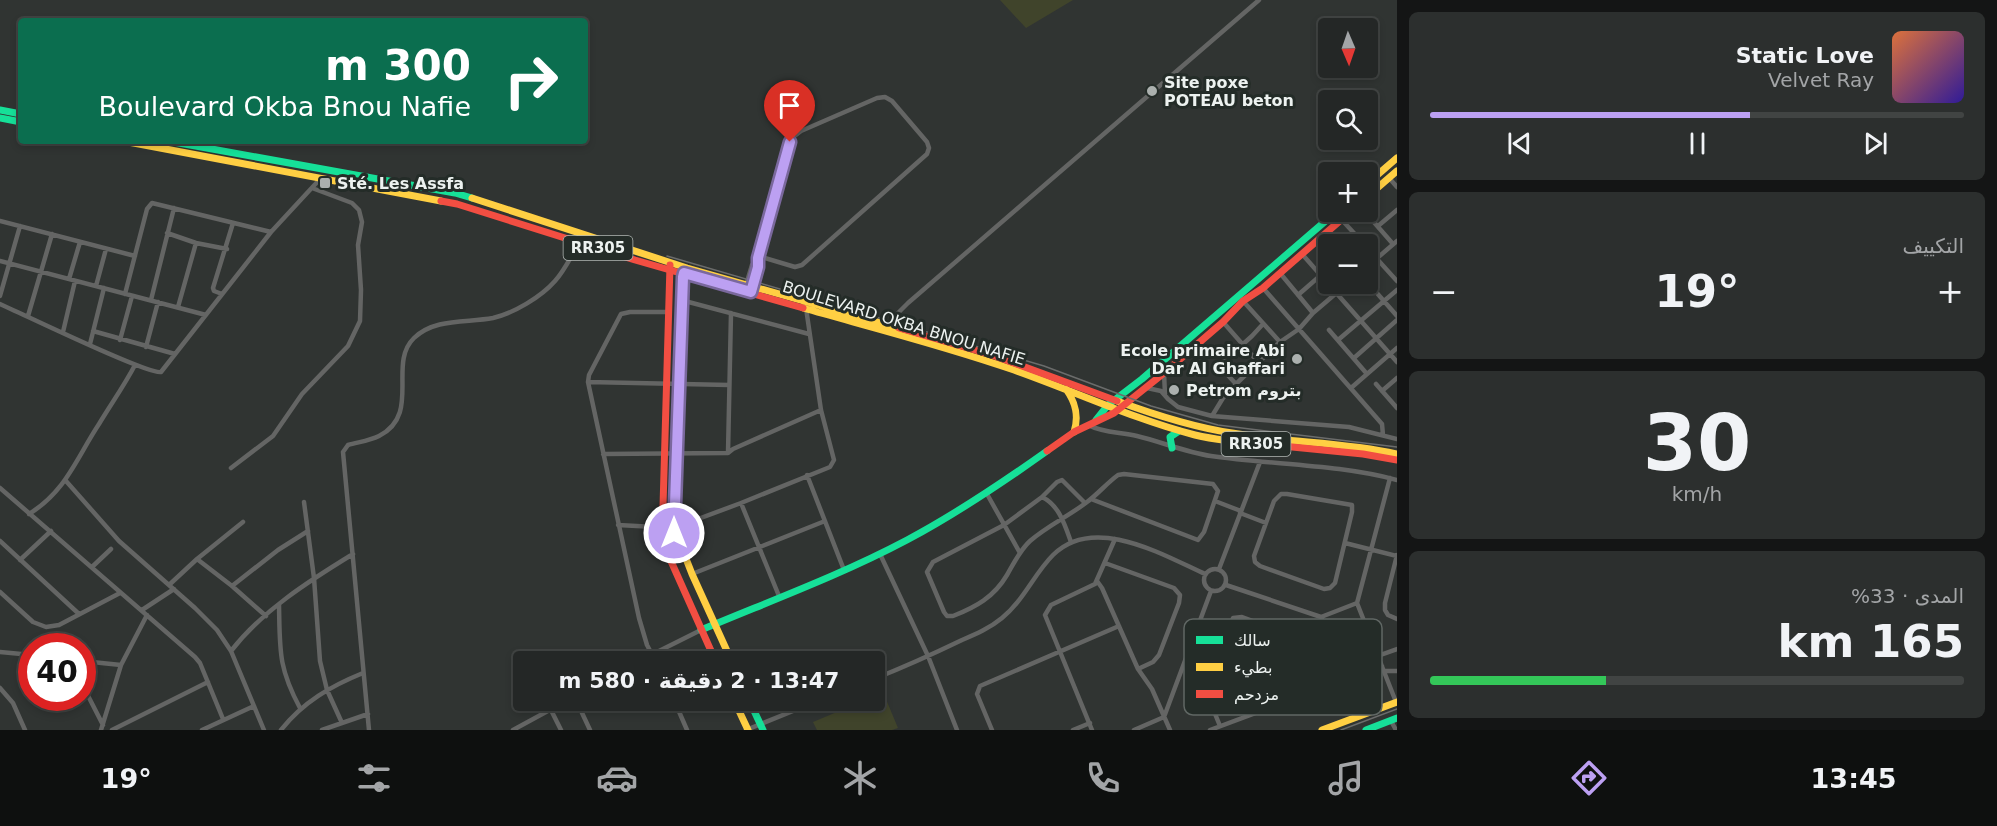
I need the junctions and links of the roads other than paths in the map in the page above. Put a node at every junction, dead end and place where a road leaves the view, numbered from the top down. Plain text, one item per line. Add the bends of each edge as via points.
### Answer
1 (1259, 0) edge
2 (0, 110) edge
3 (18, 113) edge
4 (0, 118) edge
5 (18, 121) edge
6 (139, 144) edge
7 (185, 144) edge
8 (231, 152) junction
9 (1397, 158) edge
10 (228, 161) junction
11 (1397, 171) edge
12 (1378, 174) edge
13 (321, 178) junction
14 (1389, 178) junction
15 (1378, 187) edge
16 (1397, 187) edge
17 (312, 188) junction
18 (174, 208) junction
19 (1397, 210) edge
20 (0, 221) edge
21 (1324, 222) edge
22 (1338, 222) edge
23 (1344, 222) edge
24 (1374, 222) edge
25 (233, 223) junction
26 (20, 226) junction
27 (1378, 226) junction
28 (272, 232) junction
29 (167, 233) junction
30 (1325, 233) joint
31 (52, 234) junction
32 (1355, 234) edge
33 (80, 242) junction
34 (580, 242) junction
35 (196, 243) junction
36 (1395, 243) edge
37 (106, 249) junction
38 (226, 249) junction
39 (1302, 254) junction
40 (135, 256) junction
41 (758, 257) junction
42 (1378, 257) edge
43 (1378, 259) edge
44 (0, 261) edge
45 (10, 263) junction
46 (670, 266) junction
47 (685, 270) junction
48 (41, 271) junction
49 (1280, 273) junction
50 (1318, 273) edge
51 (1318, 277) edge
52 (72, 280) junction
53 (1397, 281) edge
54 (96, 286) junction
55 (104, 288) junction
56 (748, 288) junction
57 (1263, 288) junction
58 (1397, 290) edge
59 (125, 294) junction
60 (222, 294) junction
61 (1336, 294) edge
62 (1338, 294) edge
63 (1378, 294) edge
64 (1298, 295) junction
65 (0, 296) edge
66 (132, 296) junction
67 (151, 300) junction
68 (681, 300) junction
69 (1384, 301) junction
70 (158, 302) junction
71 (1244, 302) junction
72 (0, 304) edge
73 (178, 307) junction
74 (806, 308) junction
75 (668, 312) junction
76 (731, 313) junction
77 (1313, 313) junction
78 (206, 315) junction
79 (28, 316) junction
80 (1397, 318) edge
81 (1362, 321) junction
82 (1223, 322) junction
83 (887, 324) junction
84 (1263, 324) junction
85 (1299, 328) junction
86 (881, 330) junction
87 (1329, 330) dead end
88 (93, 331) junction
89 (63, 332) junction
90 (809, 334) junction
91 (1377, 338) junction
92 (120, 340) junction
93 (1338, 340) junction
94 (1280, 342) junction
95 (90, 344) junction
96 (1242, 345) junction
97 (146, 347) junction
98 (1397, 348) edge
99 (175, 354) junction
100 (1390, 355) junction
101 (1354, 358) junction
102 (1397, 362) edge
103 (1259, 363) junction
104 (135, 365) junction
105 (1164, 374) junction
106 (1367, 374) junction
107 (1397, 378) edge
108 (588, 382) junction
109 (666, 384) junction
110 (679, 384) junction
111 (1236, 384) junction
112 (1376, 384) dead end
113 (729, 385) junction
114 (1065, 388) junction
115 (1147, 388) junction
116 (1351, 388) junction
117 (1382, 391) junction
118 (1165, 396) junction
119 (1111, 402) junction
120 (1127, 404) junction
121 (1397, 408) edge
122 (1120, 409) junction
123 (821, 411) junction
124 (1212, 416) junction
125 (1096, 420) junction
126 (1087, 425) junction
127 (1179, 431) junction
128 (1074, 432) junction
129 (1397, 432) edge
130 (1383, 435) junction
131 (1395, 438) edge
132 (1172, 448) junction
133 (676, 453) junction
134 (728, 453) junction
135 (603, 454) junction
136 (664, 454) junction
137 (1397, 454) edge
138 (1397, 460) edge
139 (1260, 462) junction
140 (231, 468) dead end
141 (807, 476) junction
142 (1390, 478) junction
143 (1397, 480) edge
144 (66, 481) junction
145 (0, 488) edge
146 (987, 494) junction
147 (1042, 497) junction
148 (1091, 499) junction
149 (1215, 501) junction
150 (304, 502) dead end
151 (741, 503) junction
152 (1085, 503) junction
153 (1241, 512) junction
154 (29, 514) junction
155 (1062, 519) junction
156 (825, 521) junction
157 (243, 522) dead end
158 (1266, 523) junction
159 (618, 525) junction
160 (1004, 525) junction
161 (661, 528) junction
162 (674, 528) junction
163 (51, 531) junction
164 (308, 531) junction
165 (1114, 539) junction
166 (0, 541) edge
167 (1071, 542) junction
168 (1345, 543) junction
169 (758, 547) junction
170 (111, 549) dead end
171 (1372, 550) junction
172 (1020, 553) junction
173 (353, 554) junction
174 (880, 554) junction
175 (1397, 556) edge
176 (197, 559) junction
177 (20, 560) junction
178 (1105, 563) junction
179 (92, 567) junction
180 (1219, 569) junction
181 (844, 570) junction
182 (692, 574) junction
183 (1205, 574) junction
184 (314, 578) junction
185 (1097, 581) junction
186 (1226, 585) junction
187 (232, 586) junction
188 (171, 587) junction
189 (1211, 591) junction
190 (120, 593) junction
191 (1, 596) edge
192 (779, 596) junction
193 (1357, 603) junction
194 (279, 605) junction
195 (145, 612) junction
196 (79, 614) junction
197 (266, 616) junction
198 (1320, 617) joint
199 (1201, 619) edge
200 (1232, 619) edge
201 (1247, 619) edge
202 (1364, 619) edge
203 (1397, 619) edge
204 (715, 624) junction
205 (1119, 626) junction
206 (701, 630) junction
207 (1397, 649) edge
208 (231, 651) junction
209 (651, 651) edge
210 (656, 651) edge
211 (711, 651) edge
212 (727, 651) edge
213 (1059, 651) junction
214 (0, 652) edge
215 (18, 654) edge
216 (1382, 655) edge
217 (928, 656) junction
218 (96, 662) edge
219 (1184, 663) edge
220 (1382, 664) edge
221 (121, 665) junction
222 (1138, 669) junction
223 (1384, 669) junction
224 (1397, 671) edge
225 (363, 673) junction
226 (885, 674) edge
227 (208, 682) junction
228 (0, 687) edge
229 (327, 690) junction
230 (1396, 702) edge
231 (254, 706) junction
232 (300, 708) junction
233 (1382, 708) edge
234 (94, 711) edge
235 (549, 711) edge
236 (552, 711) edge
237 (581, 711) edge
238 (679, 711) edge
239 (739, 711) edge
240 (754, 711) edge
241 (796, 711) edge
242 (368, 714) junction
243 (1216, 715) edge
244 (1250, 715) edge
245 (1364, 715) edge
246 (1164, 717) junction
247 (222, 719) junction
248 (1394, 720) edge
249 (342, 723) junction
250 (1090, 723) junction
251 (1220, 726) junction
252 (761, 727) edge
253 (102, 728) edge
254 (205, 729) edge
255 (25, 730) edge
256 (112, 730) edge
257 (264, 730) edge
258 (281, 730) edge
259 (322, 730) edge
260 (369, 730) edge
261 (513, 730) edge
262 (561, 730) edge
263 (590, 730) edge
264 (687, 730) edge
265 (747, 730) edge
266 (957, 730) edge
267 (992, 730) edge
268 (1073, 730) edge
269 (1092, 730) edge
270 (1134, 730) edge
271 (1170, 730) edge
272 (1210, 730) edge
273 (1322, 730) edge
274 (1366, 730) edge
275 (1396, 730) edge

1 - 83 street
2 - 3 main road
4 - 5 main road
6 - 10 main road, BOULEVARD OKBA BNOU NAFIE / RR305
7 - 8 main road, BOULEVARD OKBA BNOU NAFIE / RR305
8 - 10 main road
8 - 46 main road, BOULEVARD OKBA BNOU NAFIE / RR305 via 455,193
9 - 12 main road
10 - 13 main road, BOULEVARD OKBA BNOU NAFIE / RR305
11 - 14 main road
13 - 17 street
13 - 34 main road, BOULEVARD OKBA BNOU NAFIE / RR305 via 457,204
14 - 15 main road
14 - 16 street
17 - 28 street
17 - 140 street via 356,206 362,218 358,245 360,321 348,346 302,394 279,429
18 - 25 street
18 - 29 street
18 - 40 street via 150,204
19 - 27 street
20 - 26 street
21 - 119 main road
22 - 30 main road
23 - 32 street
24 - 27 street
25 - 28 street
25 - 38 street
26 - 31 street
26 - 45 street
27 - 36 street
28 - 60 street
29 - 35 street
29 - 67 street
30 - 39 main road
31 - 33 street
31 - 48 street
33 - 37 street
33 - 52 street
34 - 46 main road, BOULEVARD OKBA BNOU NAFIE / RR305
34 - 173 street via 555,280 535,297 505,314 433,326 414,338 404,363 404,394 396,422 376,438 348,445 343,452
35 - 38 street
35 - 73 street
36 - 42 street
37 - 40 street
37 - 54 street
38 - 60 street via 213,288
39 - 49 main road
39 - 50 street
40 - 59 street
41 - 41 street via 802,265 927,154 927,142 890,99 877,98 792,138
41 - 56 street via 758,267
43 - 53 street
44 - 45 street
45 - 48 street
45 - 65 street
46 - 47 main road, BOULEVARD OKBA BNOU NAFIE / RR305
46 - 75 main road
47 - 56 main road, BOULEVARD OKBA BNOU NAFIE / RR305
47 - 68 main road
48 - 52 street
48 - 79 street
49 - 57 main road
49 - 64 street
51 - 64 street
52 - 54 street
52 - 89 street
54 - 55 street
55 - 59 street
55 - 88 street
56 - 74 main road, BOULEVARD OKBA BNOU NAFIE / RR305
56 - 83 main road, BOULEVARD OKBA BNOU NAFIE / RR305
57 - 71 main road
57 - 85 street
58 - 69 street
59 - 66 street
60 - 78 street
61 - 77 street
62 - 81 street
63 - 69 street
64 - 77 street
66 - 67 street
66 - 92 street
67 - 70 street
68 - 76 street
68 - 110 main road
69 - 80 street
69 - 81 street
70 - 73 street
70 - 97 street
71 - 82 main road
71 - 84 street
72 - 79 street
73 - 78 street
74 - 86 main road, BOULEVARD OKBA BNOU NAFIE / RR305
74 - 90 street
75 - 108 street via 621,314
75 - 109 main road
76 - 90 street
76 - 113 street
77 - 85 street
78 - 99 street
79 - 89 street
80 - 91 street
81 - 91 street
81 - 93 street
82 - 96 street
82 - 105 main road
83 - 86 street
83 - 119 main road, BOULEVARD OKBA BNOU NAFIE / RR305 via 1009,361
84 - 94 street
84 - 96 street
85 - 94 street
85 - 116 street
86 - 114 main road, BOULEVARD OKBA BNOU NAFIE / RR305
87 - 93 street
88 - 92 street
88 - 95 street
89 - 95 street
90 - 123 street
91 - 100 street
91 - 101 street
92 - 97 street
93 - 101 street
94 - 103 street
95 - 104 street
96 - 103 street
96 - 111 street via 1221,365
97 - 99 street
98 - 100 street
99 - 104 street via 157,374
100 - 102 street
100 - 106 street
101 - 106 street
103 - 111 street
104 - 144 street
105 - 115 main road
105 - 118 street
106 - 116 street
107 - 117 street
108 - 109 street
108 - 135 street
109 - 110 street
109 - 136 main road
110 - 113 street
110 - 133 main road
111 - 124 street
112 - 117 street
113 - 134 street
114 - 119 main road, BOULEVARD OKBA BNOU NAFIE / RR305
114 - 128 main road via 1076,406
115 - 118 street
115 - 120 main road
116 - 130 street via 1382,424
117 - 121 street
118 - 124 street via 1178,406
119 - 120 main road, BOULEVARD OKBA BNOU NAFIE / RR305
119 - 122 main road, BOULEVARD OKBA BNOU NAFIE / RR305
119 - 125 main road
120 - 122 main road
120 - 137 main road, BOULEVARD OKBA BNOU NAFIE / RR305 via 1178,423 1221,432
122 - 125 main road
122 - 127 main road, BOULEVARD OKBA BNOU NAFIE / RR305
123 - 134 street
123 - 141 street via 834,460 830,466
124 - 130 street via 1349,427
125 - 126 main road
126 - 128 main road
126 - 132 street via 1136,435
127 - 132 main road via 1169,437
127 - 138 main road, BOULEVARD OKBA BNOU NAFIE / RR305 via 1226,441
128 - 146 main road
129 - 131 street
130 - 131 street
132 - 139 street
133 - 134 street
133 - 136 street
133 - 162 main road
135 - 136 street
135 - 159 street
136 - 161 main road
139 - 142 street
139 - 153 street
141 - 151 street
141 - 156 street
142 - 143 street
142 - 171 street
144 - 154 street
144 - 188 street via 119,541
145 - 154 street
146 - 160 street
146 - 174 main road
147 - 152 street via 1062,480
147 - 155 street via 1053,504
147 - 160 street
148 - 149 street via 1115,476 1124,474 1213,484 1218,491
148 - 149 street via 1197,540 1203,536
148 - 152 street
149 - 153 street
150 - 164 street
151 - 162 street
151 - 169 street
152 - 155 street
153 - 158 street
153 - 180 street
154 - 163 street
155 - 167 street
155 - 172 street
156 - 169 street
156 - 181 street
157 - 176 street
158 - 168 street via 1274,501 1281,494 1348,503 1352,509
158 - 168 street via 1254,556 1257,565 1324,589 1334,584
159 - 161 street
159 - 209 street via 639,618
160 - 172 street
160 - 172 street via 929,566 928,575 945,614 953,616 990,597
161 - 162 street
161 - 206 main road via 662,541
162 - 182 main road
163 - 177 street
163 - 179 street
164 - 184 street
164 - 187 street
165 - 167 street
165 - 178 street
165 - 183 street
166 - 177 street
167 - 217 street via 1045,563 1022,598 999,621
168 - 171 street
169 - 182 street
169 - 192 street
170 - 179 street
171 - 175 street
171 - 193 street
173 - 184 street
173 - 225 street
174 - 181 main road
174 - 217 street
175 - 203 street via 1384,607 1388,615
176 - 187 street
176 - 188 street
177 - 196 street
178 - 185 street
178 - 222 street via 1174,588 1180,595 1160,655
179 - 190 street
180 - 183 street
180 - 186 street via 1225,574
181 - 192 main road
182 - 204 main road
183 - 189 street via 1204,584
184 - 194 street
184 - 229 street via 320,661
185 - 205 street
185 - 213 street via 1047,609 1046,620
186 - 189 street via 1220,591
186 - 198 street
187 - 197 street
188 - 195 street
188 - 208 street via 207,619
189 - 199 street
190 - 195 street
190 - 196 street
191 - 196 street via 33,622 46,627
192 - 204 main road
193 - 198 street
193 - 202 street
194 - 197 street
194 - 232 street via 282,670
195 - 221 street
195 - 227 street via 195,657
197 - 208 street
200 - 201 street
204 - 206 main road
204 - 212 main road
205 - 213 street
205 - 222 street
206 - 210 street
206 - 211 main road
207 - 216 street
208 - 231 street
213 - 250 street
213 - 267 street via 980,686 977,694
214 - 215 street
217 - 226 street
217 - 266 street
218 - 221 street
219 - 246 street
220 - 223 street
221 - 253 street
222 - 246 street
223 - 224 street
223 - 230 street
225 - 229 street
225 - 242 street
227 - 247 street
227 - 256 street
228 - 255 street via 13,703
229 - 232 street
229 - 249 street
230 - 233 main road
231 - 247 street
231 - 257 street
232 - 258 street
234 - 253 street
235 - 261 street
236 - 262 street
237 - 263 street
238 - 264 street
239 - 265 main road
240 - 252 main road
241 - 252 street
242 - 249 street
242 - 260 street
243 - 251 street
244 - 251 street
245 - 273 main road
246 - 270 street
246 - 271 street
247 - 254 street
248 - 274 main road
248 - 275 street
249 - 259 street
250 - 268 street
250 - 269 street
251 - 272 street
252 - 265 street

